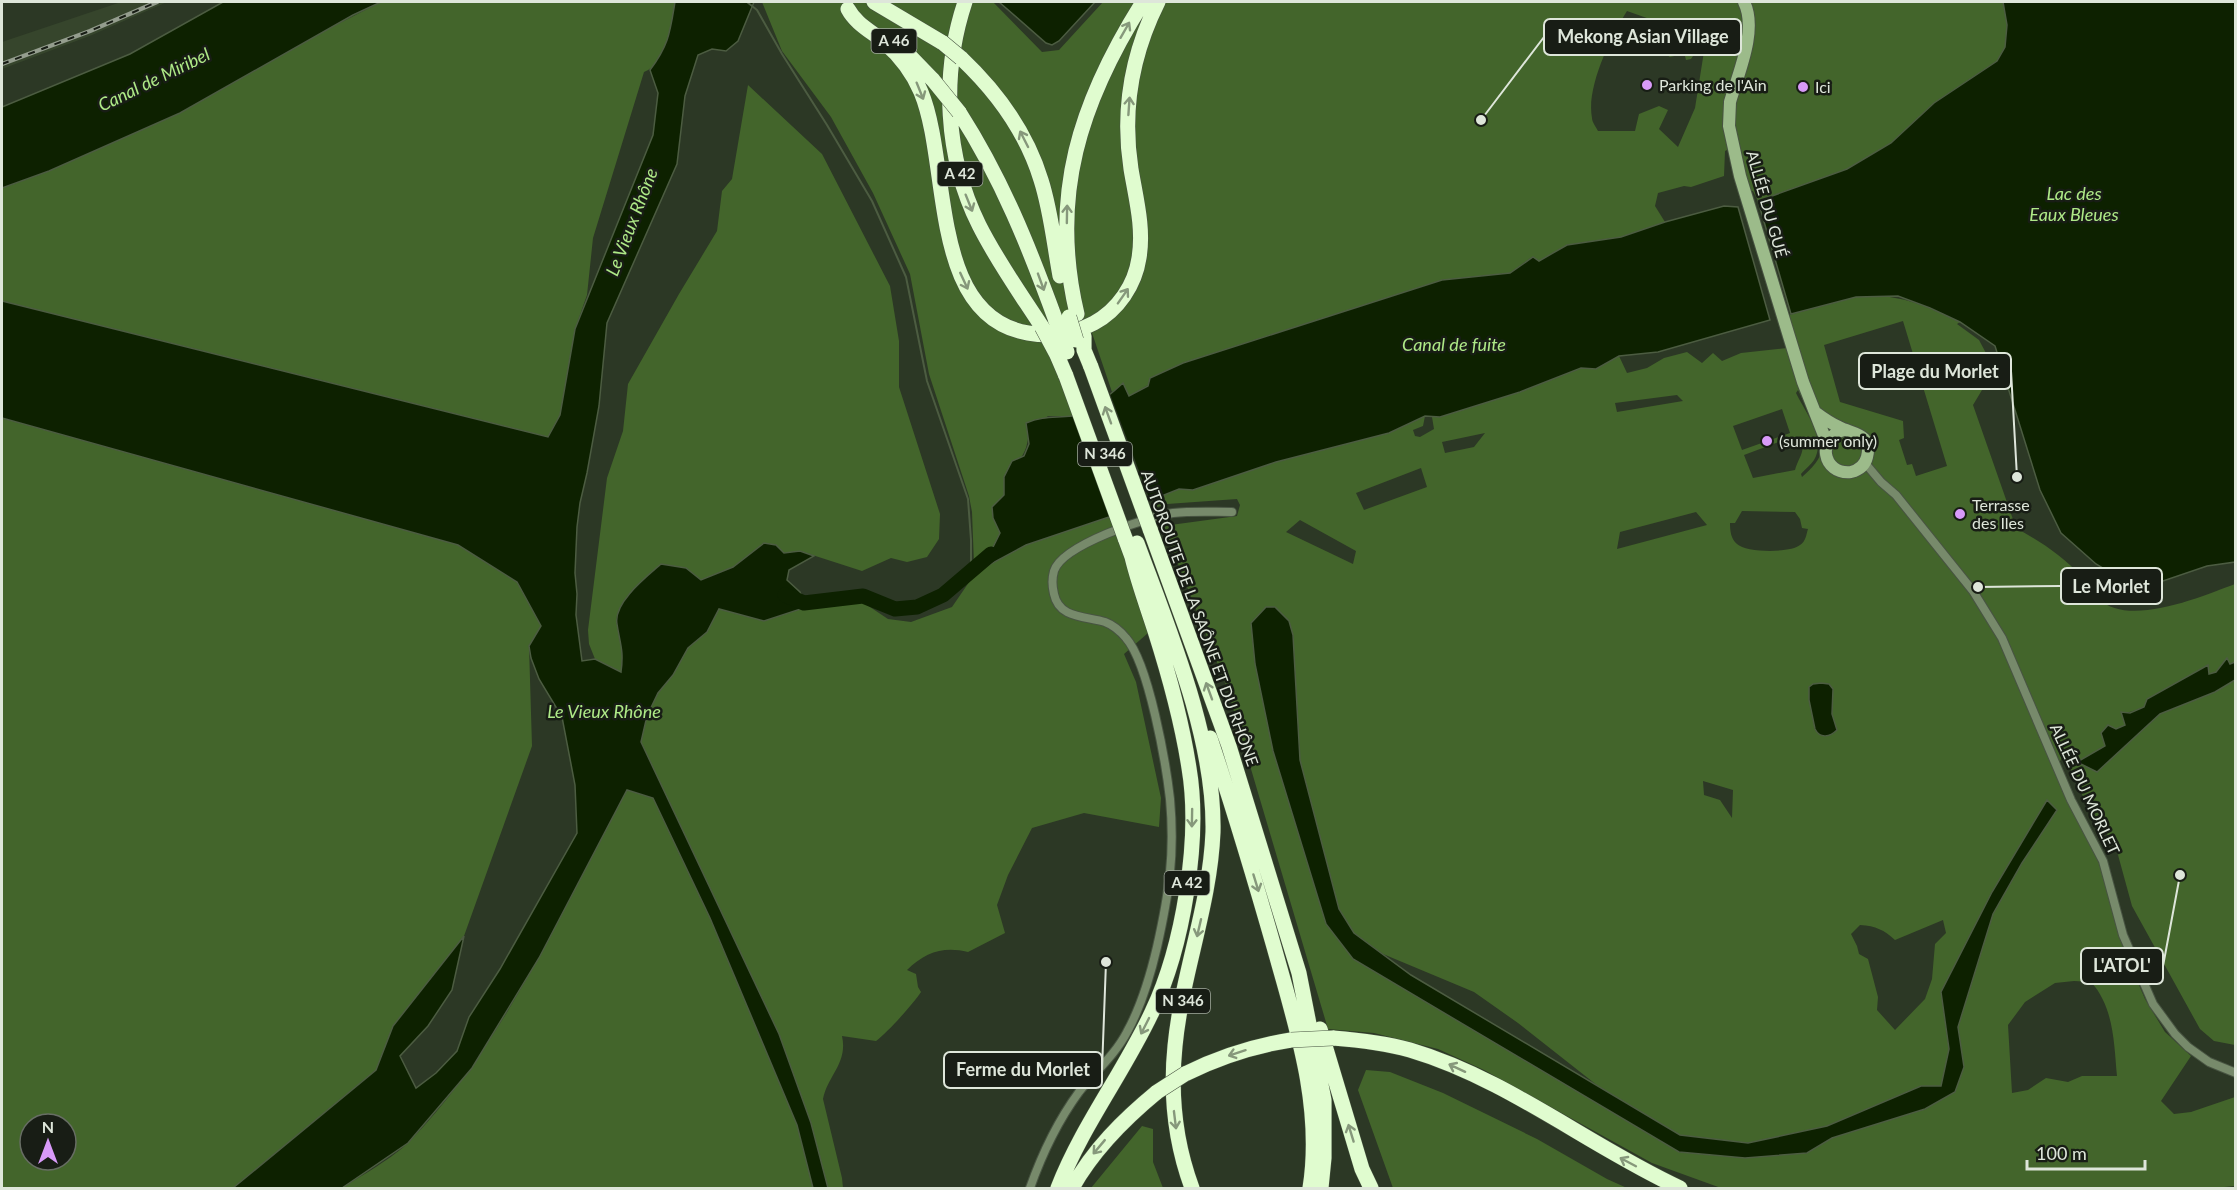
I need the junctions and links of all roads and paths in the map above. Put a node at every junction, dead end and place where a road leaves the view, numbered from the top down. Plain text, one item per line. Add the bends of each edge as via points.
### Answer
1 (873, 2) edge
2 (965, 2) edge
3 (1143, 2) edge
4 (1158, 2) edge
5 (1744, 2) edge
6 (843, 5) edge
7 (933, 80) joint
8 (1061, 320) junction
9 (1074, 346) junction
10 (1815, 412) junction
11 (1844, 430) junction
12 (1827, 443) junction
13 (1860, 467) junction
14 (1232, 512) dead end
15 (1130, 537) junction
16 (1132, 557) junction
17 (1197, 720) junction
18 (1213, 829) junction
19 (1299, 974) junction
20 (2235, 1073) edge
21 (1189, 1181) edge
22 (1030, 1188) edge
23 (1058, 1188) edge
24 (1071, 1188) edge
25 (1310, 1188) edge
26 (1321, 1188) edge
27 (1371, 1188) edge
28 (1680, 1188) edge

8 -> 1 highway, bridge via 1045,194 1030,150 998,97 961,58
2 -> 8 highway, AUTOROUTE DE LA SAÔNE ET DU RHÔNE / A 42 via 950,76 957,165 979,225 995,254
8 -> 3 highway, AUTOROUTE DE LA SAÔNE ET DU RHÔNE / A 42 via 1070,278 1066,236 1077,141 1103,72
6 -> 4 highway via 905,63 922,93 954,257 973,299 985,312 1016,330 1055,335 1079,330 1105,316 1123,297 1136,272 1140,227 1129,153 1129,100 1136,60
5 - 10 street, ALLÉE DU GUÉ via 1750,19 1749,33 1730,102 1730,132 1785,327
6 - 7 highway, A 46 via 894,40
7 -> 8 highway, N 346, bridge via 959,112 990,163
8 - 9 highway, AUTOROUTE DE LA SAÔNE ET DU RHÔNE / A 42
8 - 9 highway, N 346, bridge
9 - 15 highway, N 346 via 1070,374
19 -> 9 highway, AUTOROUTE DE LA SAÔNE ET DU RHÔNE / A 42, bridge via 1229,746 1091,367
10 - 11 street
10 - 12 street, ALLÉE DU GUÉ
11 - 12 street via 1833,434
11 - 13 street via 1854,431 1866,442 1868,453
12 - 13 street via 1825,455 1833,468 1846,473
13 - 20 street, ALLÉE DU MORLET via 1896,495 1973,591 2002,638 2071,800 2103,861 2123,935 2153,1004 2188,1047
14 - 22 street via 1172,513 1128,526 1072,550 1060,560 1053,574 1054,598 1063,610 1106,623 1126,638 1137,657 1161,740 1172,861 1145,995 1117,1049 1059,1121
15 - 16 highway, A 42
15 - 17 highway, N 346 via 1168,627
16 - 18 highway, N 346 via 1188,711 1207,818
16 -> 23 highway, A 42 via 1190,770 1193,820 1188,876 1173,954 1152,1011
17 - 18 highway, N 346 via 1211,789
17 -> 25 highway via 1207,729 1220,769 1307,1071 1314,1143
18 -> 21 highway, N 346 via 1208,889 1175,1044 1172,1100
19 - 26 highway, AUTOROUTE DE LA SAÔNE ET DU RHÔNE / A 42 via 1324,1100
27 -> 19 highway
28 -> 24 highway, bridge via 1447,1063 1381,1043 1333,1038 1291,1040 1240,1051 1185,1074 1130,1113 1086,1164

